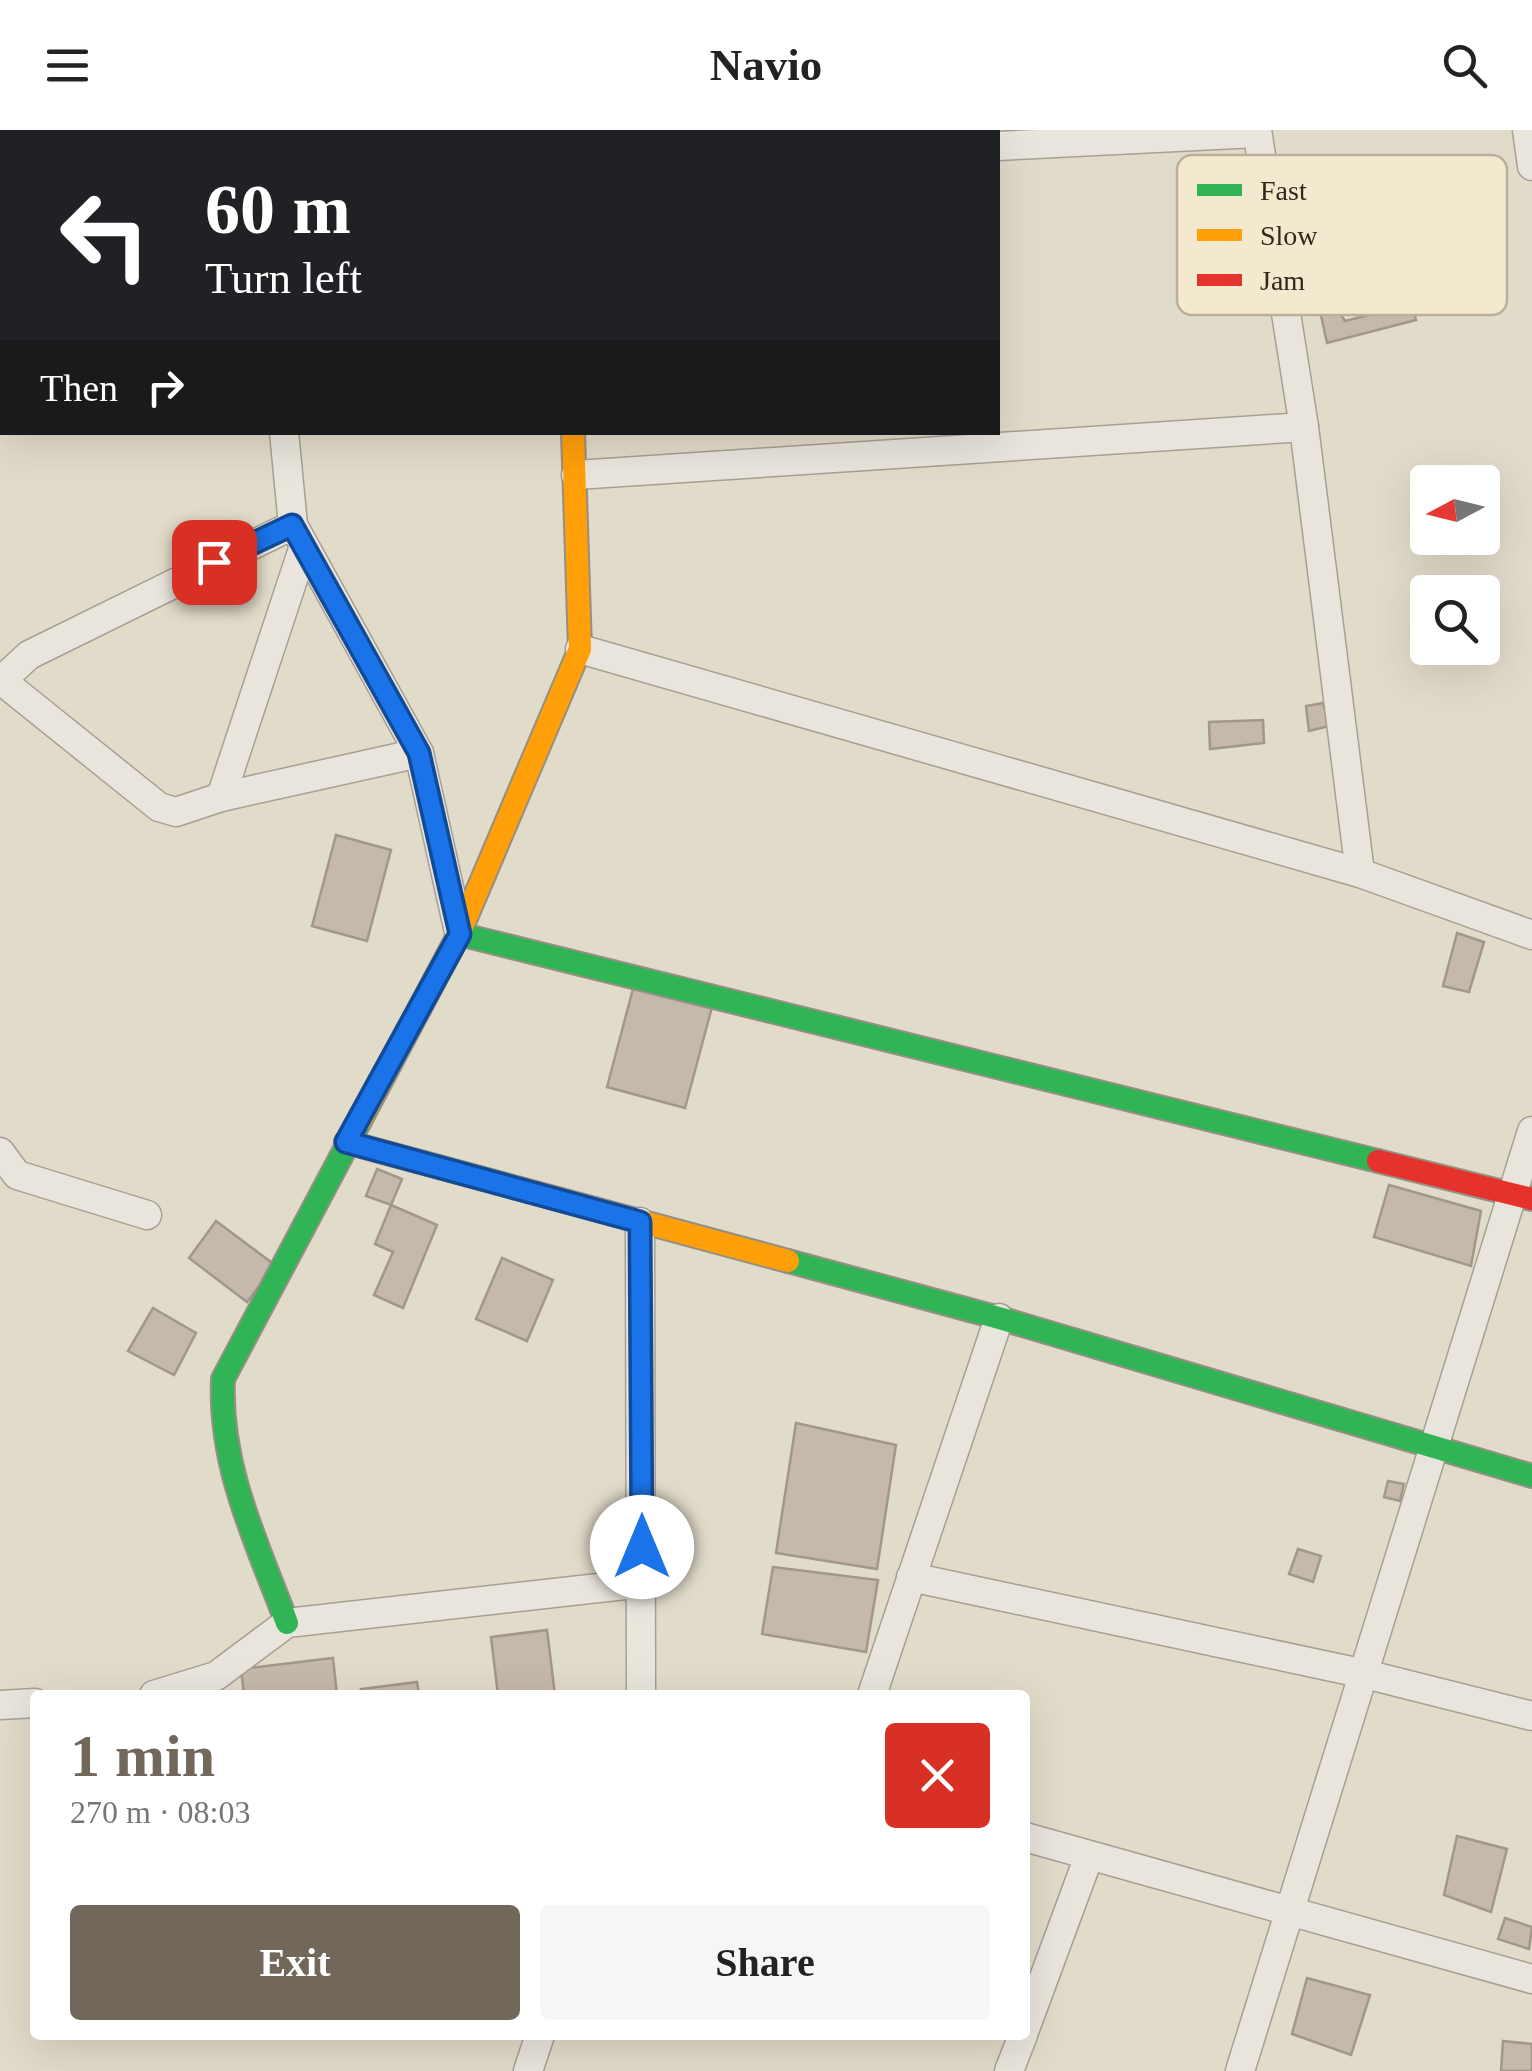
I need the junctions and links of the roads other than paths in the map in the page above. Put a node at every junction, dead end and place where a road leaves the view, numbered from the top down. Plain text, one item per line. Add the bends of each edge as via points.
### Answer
1 (1526, 130) edge
2 (1257, 131) edge
3 (1038, 137) edge
4 (1000, 146) edge
5 (1532, 166) edge
6 (1286, 315) edge
7 (1304, 427) junction
8 (284, 435) edge
9 (573, 435) edge
10 (576, 475) junction
11 (298, 536) junction
12 (580, 649) junction
13 (1, 681) edge
14 (419, 753) junction
15 (220, 797) junction
16 (1360, 873) junction
17 (460, 934) junction
18 (1532, 934) edge
19 (1532, 1131) edge
20 (346, 1142) junction
21 (0, 1152) edge
22 (1522, 1196) edge
23 (147, 1215) dead end
24 (640, 1222) junction
25 (999, 1318) junction
26 (1431, 1448) junction
27 (1532, 1476) edge
28 (911, 1577) junction
29 (643, 1584) junction
30 (288, 1622) junction
31 (1365, 1674) junction
32 (170, 1690) edge
33 (641, 1690) edge
34 (874, 1690) edge
35 (30, 1704) edge
36 (0, 1705) edge
37 (1532, 1716) edge
38 (1030, 1838) edge
39 (1089, 1856) junction
40 (1290, 1913) junction
41 (1532, 1978) edge
42 (1030, 2016) edge
43 (538, 2040) edge
44 (1021, 2040) edge
45 (528, 2071) edge
46 (1010, 2071) edge
47 (1240, 2071) edge

1 - 5 street
2 - 3 street
3 - 4 street
6 - 7 street
7 - 10 street
7 - 16 street
8 - 11 street
9 - 10 street
10 - 12 street
11 - 13 street via 30,655
11 - 14 street
11 - 15 street
12 - 16 street
12 - 17 street
13 - 15 street via 159,808 176,812
14 - 15 street
14 - 17 street
16 - 18 street
17 - 20 street
17 - 22 street
19 - 22 street
20 - 24 street
20 - 30 street via 223,1379 219,1408 238,1492
21 - 23 street via 18,1175
22 - 26 street
24 - 25 street
24 - 29 street
25 - 26 street
25 - 28 street
26 - 27 street
26 - 31 street
28 - 31 street
28 - 34 street
29 - 30 street
29 - 33 street
30 - 32 street via 216,1676
31 - 37 street
31 - 40 street
35 - 36 street
38 - 39 street
39 - 40 street
39 - 42 street
40 - 41 street
40 - 47 street
43 - 45 street
44 - 46 street

